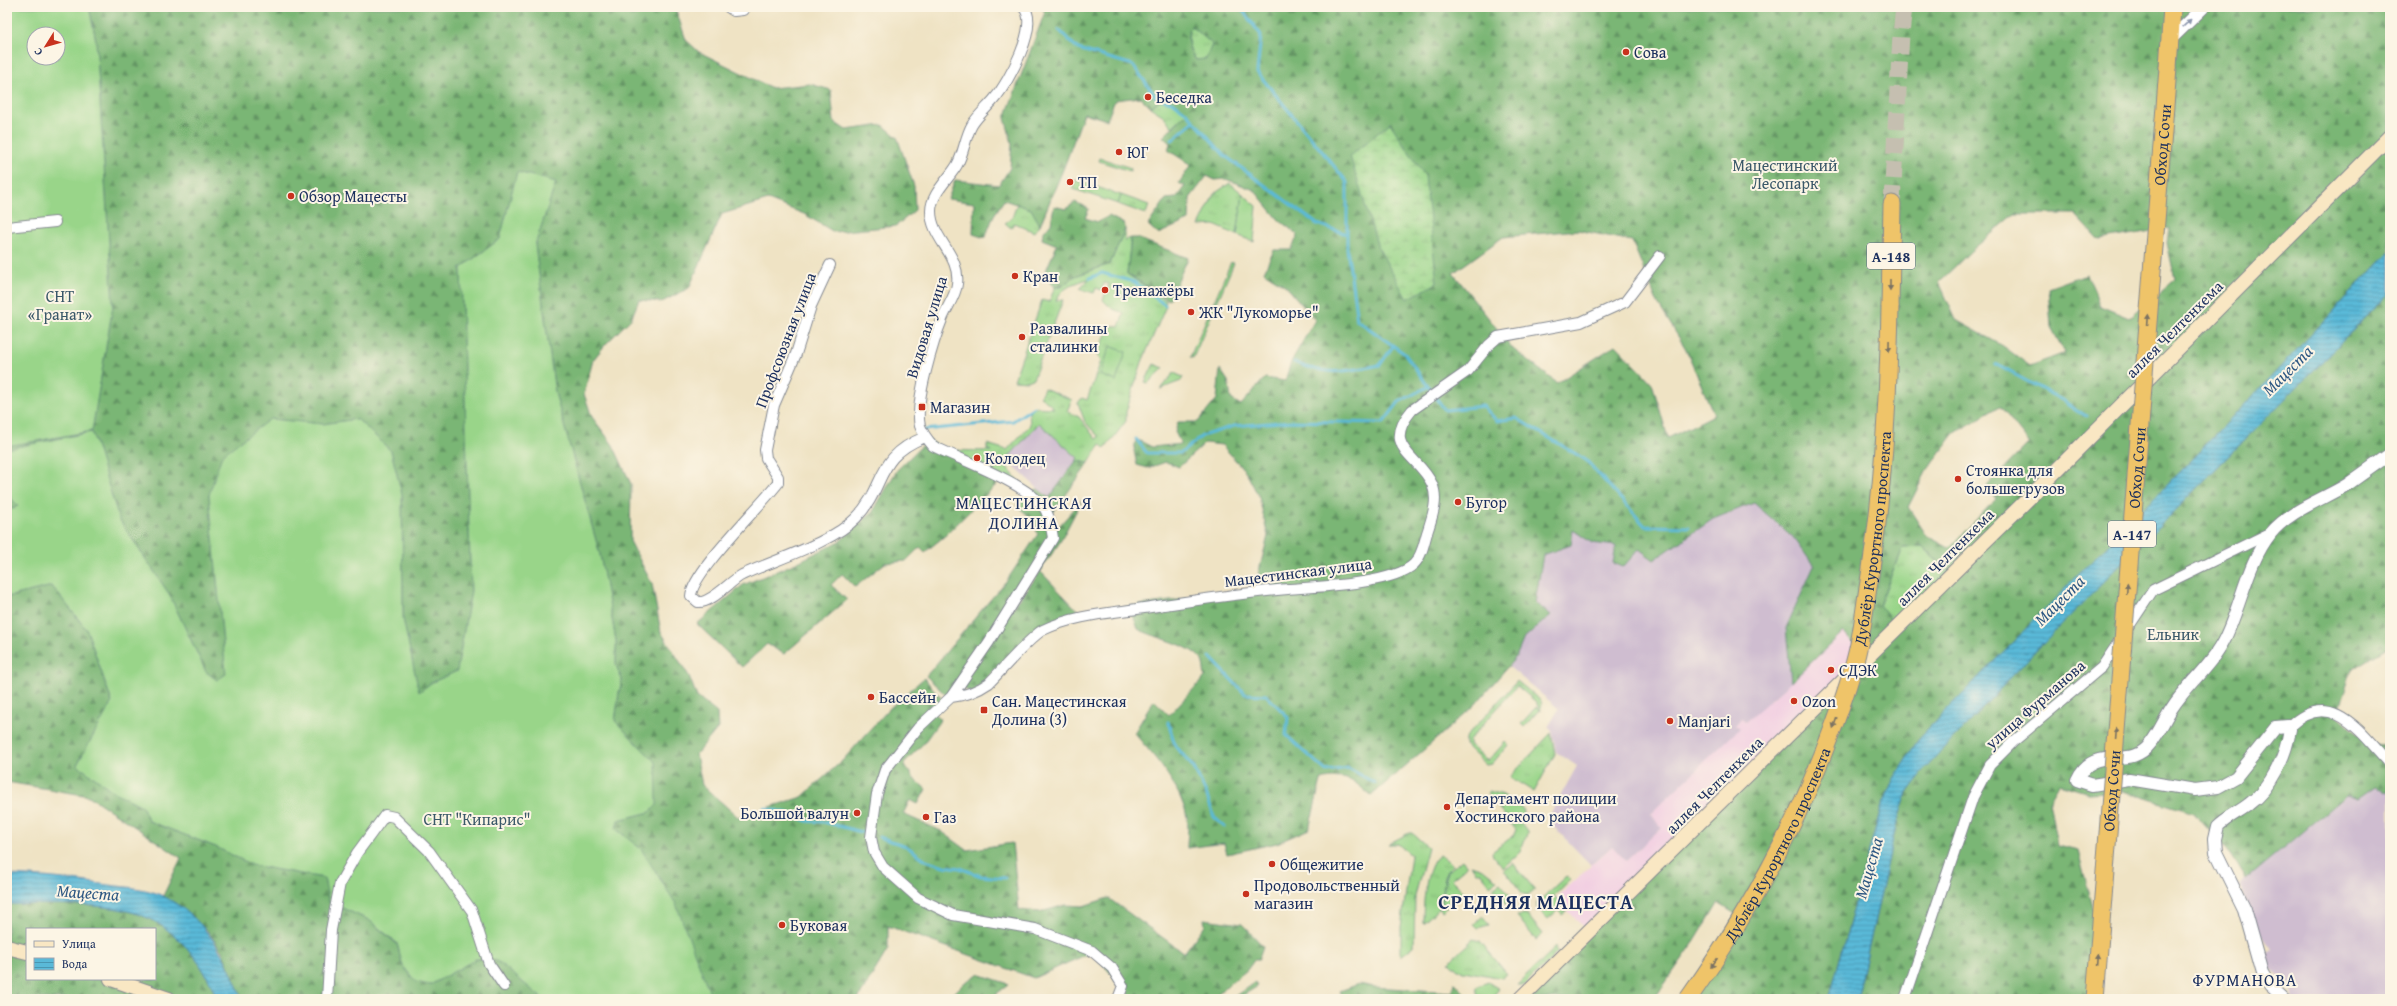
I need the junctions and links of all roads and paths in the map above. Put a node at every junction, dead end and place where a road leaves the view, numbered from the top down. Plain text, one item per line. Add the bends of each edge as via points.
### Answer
1 (728, 7) edge
2 (745, 7) edge
3 (1023, 7) edge
4 (2172, 7) edge
5 (2204, 7) edge
6 (2170, 40) junction
7 (2390, 136) edge
8 (1892, 204) tunnel mouth
9 (55, 222) dead end
10 (7, 227) edge
11 (1660, 256) dead end
12 (830, 265) dead end
13 (925, 437) junction
14 (2390, 454) edge
15 (2272, 532) junction
16 (951, 697) junction
17 (2289, 727) junction
18 (2390, 764) edge
19 (7, 947) edge
20 (26, 952) edge
21 (114, 980) edge
22 (504, 986) dead end
23 (170, 999) edge
24 (327, 999) edge
25 (1118, 999) edge
26 (1520, 999) edge
27 (1688, 999) edge
28 (1904, 999) edge
29 (2095, 999) edge
30 (2284, 999) edge

1 - 2 street via 734,11
3 - 13 street, Видовая улица via 1028,16 1029,26 1019,57 996,96 972,124 958,163 935,197 931,211 934,226 953,258 958,272 957,286 928,360 919,414
4 - 6 highway, Обход Сочи / А-147
6 -> 5 street
29 -> 6 highway, Обход Сочи / А-147, bridge
7 - 26 main road, аллея Челтенхема via 2037,490
8 -> 27 highway, Дублёр Курортного проспекта / А-148, bridge via 1883,471 1873,556 1857,653 1835,724 1800,811 1773,867 1718,957
9 - 10 street
11 - 16 street, Мацестинская улица via 1624,302 1581,322 1498,338 1489,344 1468,371 1407,416 1400,436 1401,445 1432,484 1435,497 1435,506 1421,553 1413,565 1389,576 1333,586 1216,598 1093,615 1067,622 1042,630 980,689 972,694
12 - 13 street, Профсоюзная улица via 811,306 796,354 774,405 765,450 766,458 778,477 778,483 712,560 691,590 691,596 698,602 709,600 740,576 841,530 868,504 889,461 914,441
13 - 16 street via 933,446 1028,493 1044,506 1051,522 1053,538
14 - 15 street, улица Фурманова via 2347,484 2303,507
15 - 17 street, улица Фурманова via 2258,554 2225,638 2210,662 2172,707 2150,745 2142,753 2131,757 2099,758 2092,761 2077,780 2092,785 2129,779 2195,790 2218,787 2236,777 2276,728 2285,725
15 - 28 street, улица Фурманова via 2153,590 2102,667 2013,742 1990,765 1973,797
16 - 25 street via 918,728 885,770 872,819 871,837 874,852 883,867 918,898 953,915 1035,929 1092,951 1112,968 1123,986
17 - 18 street via 2314,710 2330,712 2343,717
17 - 30 street via 2285,751 2265,788 2249,804 2218,826 2215,839 2216,852 2244,909 2262,973 2270,986
19 - 20 main road
21 - 23 main road
22 - 24 street via 489,964 472,911 429,851 394,817 385,815 357,853 340,883 331,930

